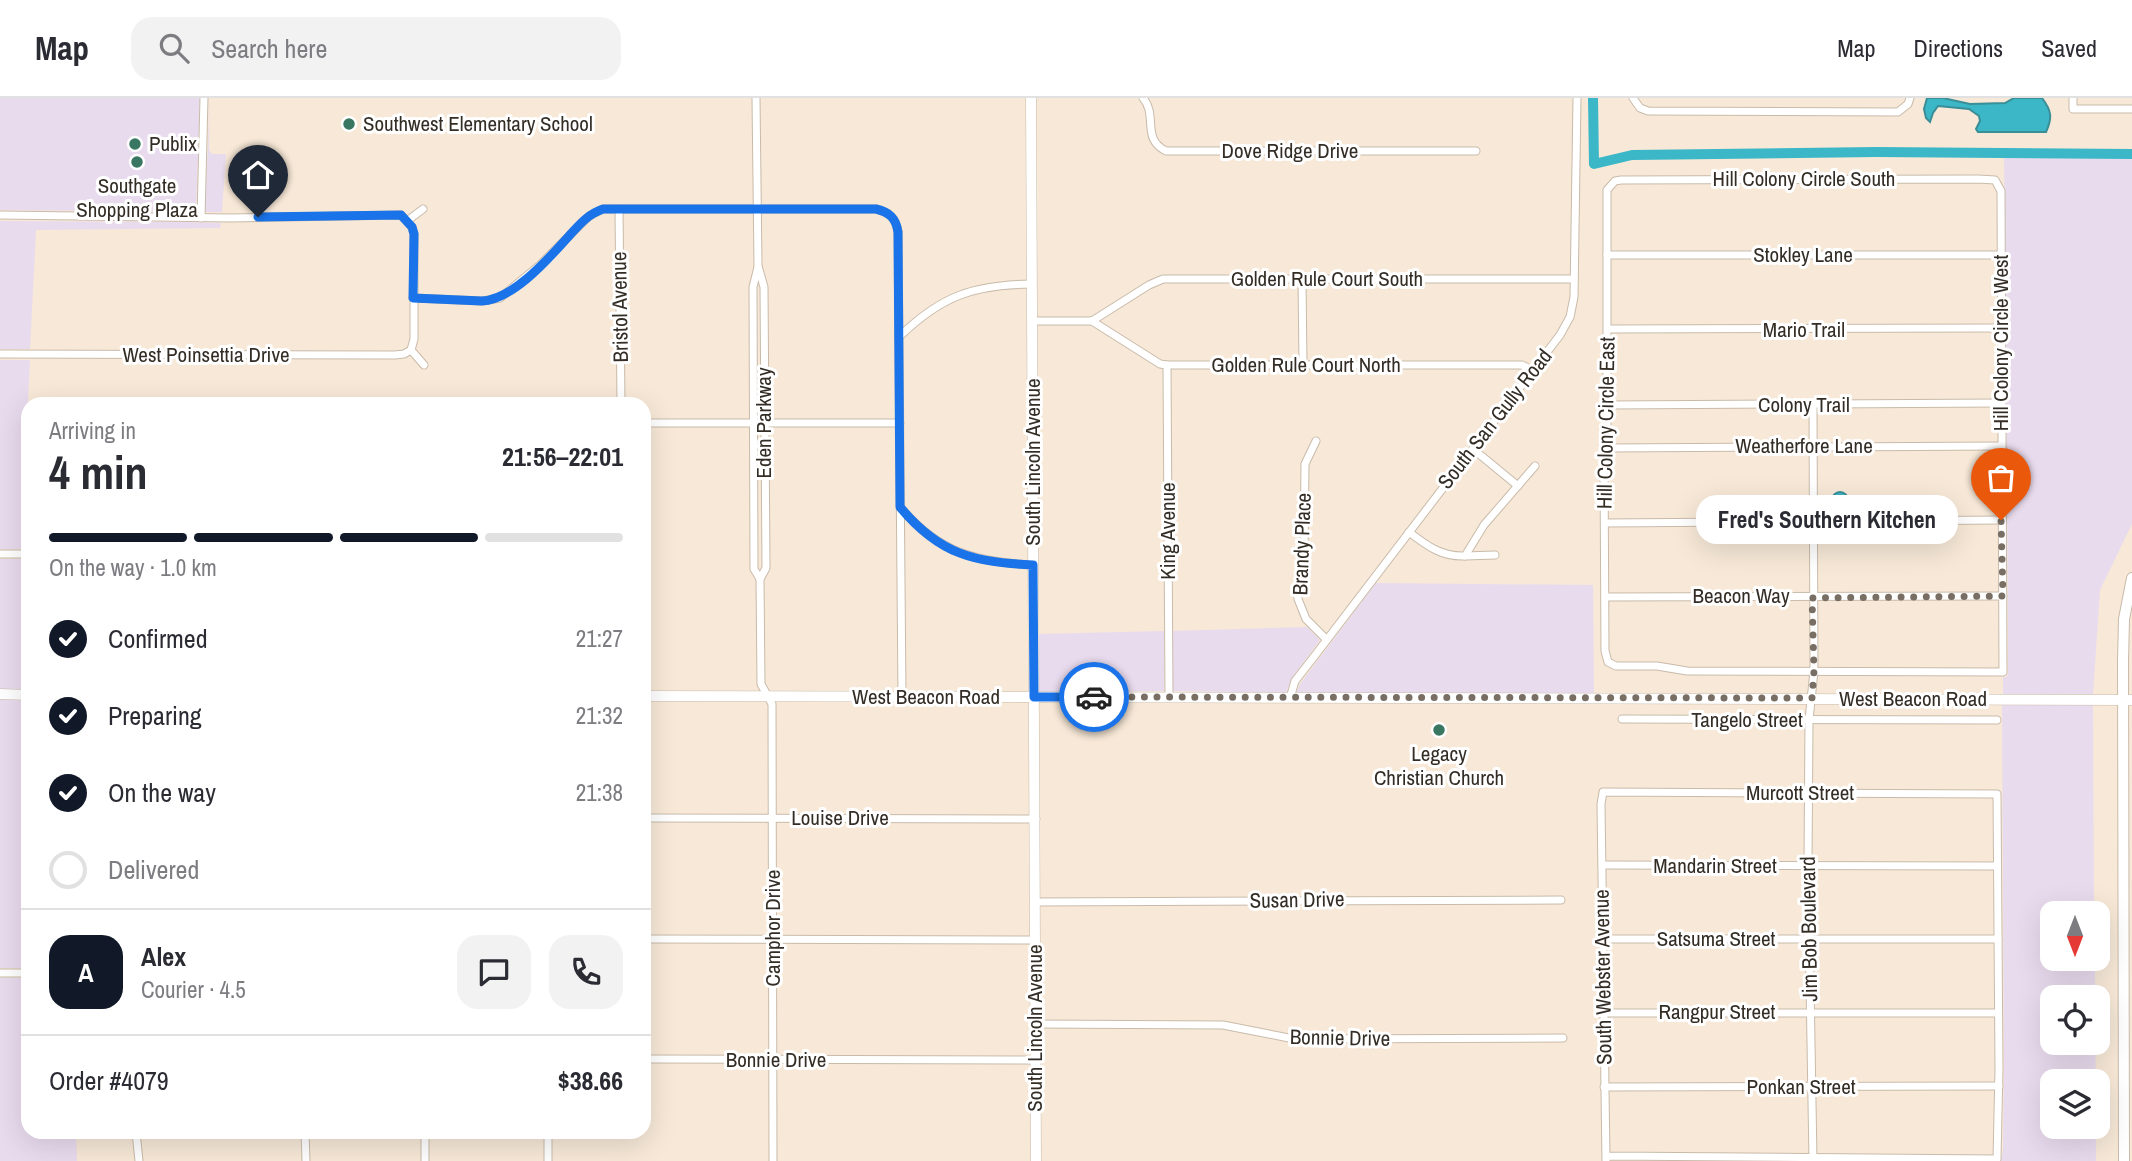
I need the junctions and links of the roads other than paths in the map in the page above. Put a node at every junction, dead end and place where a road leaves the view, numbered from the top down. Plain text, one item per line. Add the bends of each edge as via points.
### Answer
1 (204, 98) edge
2 (756, 98) edge
3 (1031, 98) edge
4 (1143, 98) edge
5 (1577, 98) edge
6 (1633, 98) edge
7 (1910, 98) edge
8 (2073, 98) edge
9 (2132, 110) edge
10 (1476, 152) dead end
11 (1997, 183) joint
12 (1611, 184) joint
13 (756, 208) junction
14 (423, 209) dead end
15 (620, 209) junction
16 (0, 215) edge
17 (201, 218) junction
18 (407, 221) junction
19 (1607, 255) junction
20 (2000, 255) junction
21 (758, 266) junction
22 (1302, 279) junction
23 (1574, 279) junction
24 (1032, 284) junction
25 (413, 298) junction
26 (1032, 321) junction
27 (1092, 321) junction
28 (2000, 328) junction
29 (1608, 330) junction
30 (900, 337) junction
31 (411, 350) junction
32 (0, 354) edge
33 (424, 365) dead end
34 (1167, 365) junction
35 (1303, 365) junction
36 (1532, 370) junction
37 (621, 397) edge
38 (2001, 404) junction
39 (1608, 405) junction
40 (1812, 405) junction
41 (651, 423) edge
42 (753, 423) junction
43 (764, 423) junction
44 (900, 423) junction
45 (1316, 441) dead end
46 (1812, 445) junction
47 (2001, 446) junction
48 (1607, 448) junction
49 (1473, 449) junction
50 (1535, 466) dead end
51 (1518, 486) junction
52 (900, 507) junction
53 (2001, 520) junction
54 (1812, 521) junction
55 (1605, 523) junction
56 (1409, 532) junction
57 (0, 554) edge
58 (21, 554) edge
59 (1494, 555) dead end
60 (1465, 556) junction
61 (1033, 565) junction
62 (2132, 578) edge
63 (760, 579) junction
64 (2003, 596) junction
65 (1605, 597) junction
66 (1812, 598) junction
67 (1326, 639) junction
68 (1814, 671) junction
69 (0, 694) edge
70 (21, 695) edge
71 (651, 696) edge
72 (767, 696) junction
73 (1169, 696) junction
74 (902, 697) junction
75 (1034, 697) junction
76 (1290, 698) junction
77 (1812, 698) junction
78 (2128, 700) edge
79 (1622, 719) dead end
80 (1809, 720) junction
81 (1997, 720) dead end
82 (1603, 792) joint
83 (1808, 793) junction
84 (651, 818) edge
85 (772, 818) junction
86 (1036, 819) junction
87 (1808, 864) junction
88 (1602, 865) junction
89 (1997, 866) junction
90 (1560, 900) dead end
91 (1034, 902) junction
92 (651, 939) edge
93 (772, 939) junction
94 (1602, 939) junction
95 (1810, 939) junction
96 (1998, 939) junction
97 (1035, 940) junction
98 (0, 973) edge
99 (21, 973) edge
100 (1811, 1012) junction
101 (1603, 1013) junction
102 (1998, 1013) junction
103 (1035, 1024) junction
104 (1563, 1038) dead end
105 (651, 1059) edge
106 (772, 1059) junction
107 (1035, 1060) junction
108 (1811, 1086) junction
109 (1999, 1086) junction
110 (1604, 1087) junction
111 (137, 1139) edge
112 (305, 1139) edge
113 (425, 1139) edge
114 (548, 1139) edge
115 (1606, 1159) edge
116 (1813, 1160) edge
117 (139, 1161) edge
118 (306, 1161) edge
119 (425, 1161) edge
120 (548, 1161) edge
121 (773, 1161) edge
122 (1036, 1161) edge
123 (1976, 1161) edge
124 (2124, 1161) edge

1 - 17 street
2 - 13 street, Eden Parkway
3 - 24 street, South Lincoln Avenue
4 - 10 street, Dove Ridge Drive via 1150,111 1151,137 1167,151
5 - 23 street, South San Gully Road
6 - 7 street via 1648,111 1852,112 1898,112
8 - 9 street via 2073,109
11 - 12 street, Hill Colony Circle South via 1978,178 1621,180
11 - 20 street, Hill Colony Circle West via 2001,191
12 - 19 street, Hill Colony Circle East via 1607,190
13 - 15 street
13 - 21 street, Eden Parkway
13 - 30 street via 885,211 898,232
14 - 18 street
15 - 25 street via 603,209 589,216 500,298
15 - 37 street, Bristol Avenue
16 - 17 street
17 - 18 street via 401,215
18 - 25 street via 414,234
19 - 20 street, Stokley Lane
19 - 29 street, Hill Colony Circle East
20 - 28 street, Hill Colony Circle West
21 - 42 street, Eden Parkway via 753,287
21 - 43 street, Eden Parkway via 764,287
22 - 23 street, Golden Rule Court South
22 - 27 street, Golden Rule Court South via 1163,279
22 - 35 street
23 - 36 street, South San Gully Road via 1570,317
24 - 26 street, South Lincoln Avenue
24 - 30 street via 987,286 957,296
25 - 31 street
26 - 27 street
26 - 61 street, South Lincoln Avenue
27 - 34 street, Golden Rule Court North
28 - 29 street, Mario Trail
28 - 38 street, Hill Colony Circle West
29 - 39 street, Hill Colony Circle East
30 - 44 street
31 - 32 street, West Poinsettia Drive via 395,355
31 - 33 street
34 - 35 street, Golden Rule Court North
34 - 73 street, King Avenue
35 - 36 street, Golden Rule Court North via 1522,365
36 - 49 street, South San Gully Road
38 - 40 street, Colony Trail
38 - 47 street, Hill Colony Circle West
39 - 40 street, Colony Trail
39 - 48 street, Hill Colony Circle East
40 - 46 street, Jim Bob Boulevard
41 - 42 street
42 - 43 street
42 - 63 street, Eden Parkway via 754,569
43 - 44 street
43 - 63 street, Eden Parkway via 766,568
44 - 52 street
45 - 67 street, Brandy Place via 1305,464 1304,553 1297,589 1306,619
46 - 47 street, Weatherfore Lane
46 - 48 street, Weatherfore Lane
46 - 54 street, Jim Bob Boulevard
47 - 53 street, Hill Colony Circle West
48 - 55 street, Hill Colony Circle East
49 - 51 street
49 - 56 street, South San Gully Road
50 - 51 street
51 - 60 street
52 - 61 street via 933,539 957,552 996,564
52 - 74 street
53 - 54 street
53 - 64 street, Hill Colony Circle West
54 - 55 street
54 - 66 street, Jim Bob Boulevard
55 - 65 street, Hill Colony Circle East
56 - 60 street via 1433,550
56 - 67 street, South San Gully Road
57 - 58 street
59 - 60 street
61 - 75 street, South Lincoln Avenue
62 - 78 main road via 2124,619
63 - 72 street, Eden Parkway via 761,684
64 - 66 street, Beacon Way
64 - 68 street, Hill Colony Circle West via 2002,672
65 - 66 street, Beacon Way
65 - 68 street, Hill Colony Circle East via 1605,651 1608,662 1616,666
66 - 68 street, Jim Bob Boulevard
67 - 76 street, South San Gully Road via 1296,681
68 - 77 street, Jim Bob Boulevard
69 - 70 street
71 - 72 street, West Beacon Road
72 - 74 street, West Beacon Road
72 - 85 street, Camphor Drive via 772,704
73 - 75 street, West Beacon Road
73 - 76 street, West Beacon Road
74 - 75 street, West Beacon Road
75 - 86 street, South Lincoln Avenue
76 - 77 street, West Beacon Road
77 - 78 street, West Beacon Road
77 - 80 street, Jim Bob Boulevard
78 - 124 main road
79 - 80 street, Tangelo Street
80 - 81 street, Tangelo Street
80 - 83 street, Jim Bob Boulevard
82 - 83 street, Murcott Street
82 - 88 street, South Webster Avenue
83 - 87 street, Jim Bob Boulevard
83 - 89 street, Murcott Street via 1997,794
84 - 85 street, Louise Drive
85 - 86 street, Louise Drive
85 - 93 street, Camphor Drive
86 - 91 street, South Lincoln Avenue
87 - 88 street, Mandarin Street
87 - 89 street, Mandarin Street
87 - 95 street, Jim Bob Boulevard
88 - 94 street, South Webster Avenue
89 - 96 street
90 - 91 street, Susan Drive
91 - 97 street, South Lincoln Avenue
92 - 93 street
93 - 97 street
93 - 106 street, Camphor Drive
94 - 95 street, Satsuma Street
94 - 101 street, South Webster Avenue
95 - 96 street, Satsuma Street
95 - 100 street, Jim Bob Boulevard
96 - 102 street
97 - 103 street, South Lincoln Avenue
98 - 99 street
100 - 101 street, Rangpur Street
100 - 102 street, Rangpur Street
100 - 108 street, Jim Bob Boulevard
101 - 110 street, South Webster Avenue
102 - 109 street
103 - 104 street, Bonnie Drive via 1223,1025 1294,1039
103 - 107 street, South Lincoln Avenue
105 - 106 street, Bonnie Drive
106 - 107 street, Bonnie Drive
106 - 121 street, Camphor Drive
107 - 122 street, South Lincoln Avenue
108 - 109 street, Ponkan Street
108 - 110 street, Ponkan Street
108 - 116 street, Jim Bob Boulevard
109 - 123 street via 1997,1159
110 - 115 street, South Webster Avenue
111 - 117 street
112 - 118 street
113 - 119 street
114 - 120 street
115 - 116 street
116 - 123 street

